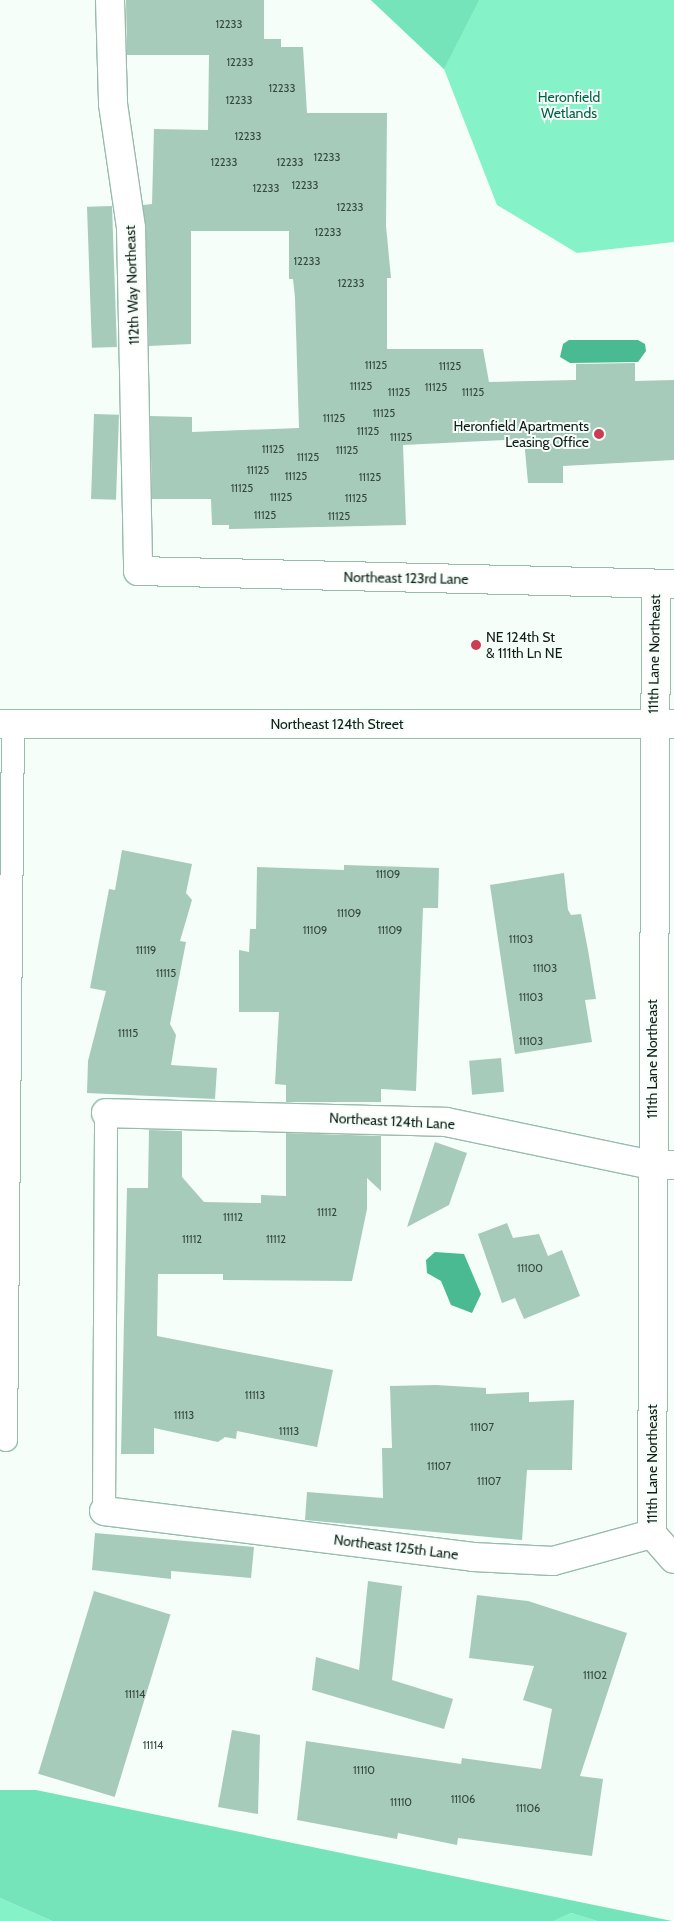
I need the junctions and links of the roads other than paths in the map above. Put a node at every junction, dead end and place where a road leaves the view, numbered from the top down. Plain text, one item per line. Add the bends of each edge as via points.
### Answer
1 (110, 0) edge
2 (138, 571) joint
3 (665, 584) edge
4 (7, 724) edge
5 (663, 724) edge
6 (106, 1113) joint
7 (663, 1165) edge
8 (4, 1267) edge
9 (6, 1440) dead end
10 (104, 1511) joint
11 (652, 1534) junction
12 (674, 1559) edge

1 - 2 street, 112th Way Northeast via 113,104 131,228
2 - 3 street, Northeast 123rd Lane
3 - 5 street, 111th Lane Northeast
4 - 5 street, Northeast 124th Street
4 - 8 lane
5 - 7 street, 111th Lane Northeast
6 - 7 street, Northeast 124th Lane via 446,1122
6 - 10 lane
7 - 11 street, 111th Lane Northeast
8 - 9 lane
10 - 11 street, Northeast 125th Lane via 473,1557 553,1560
11 - 12 street

